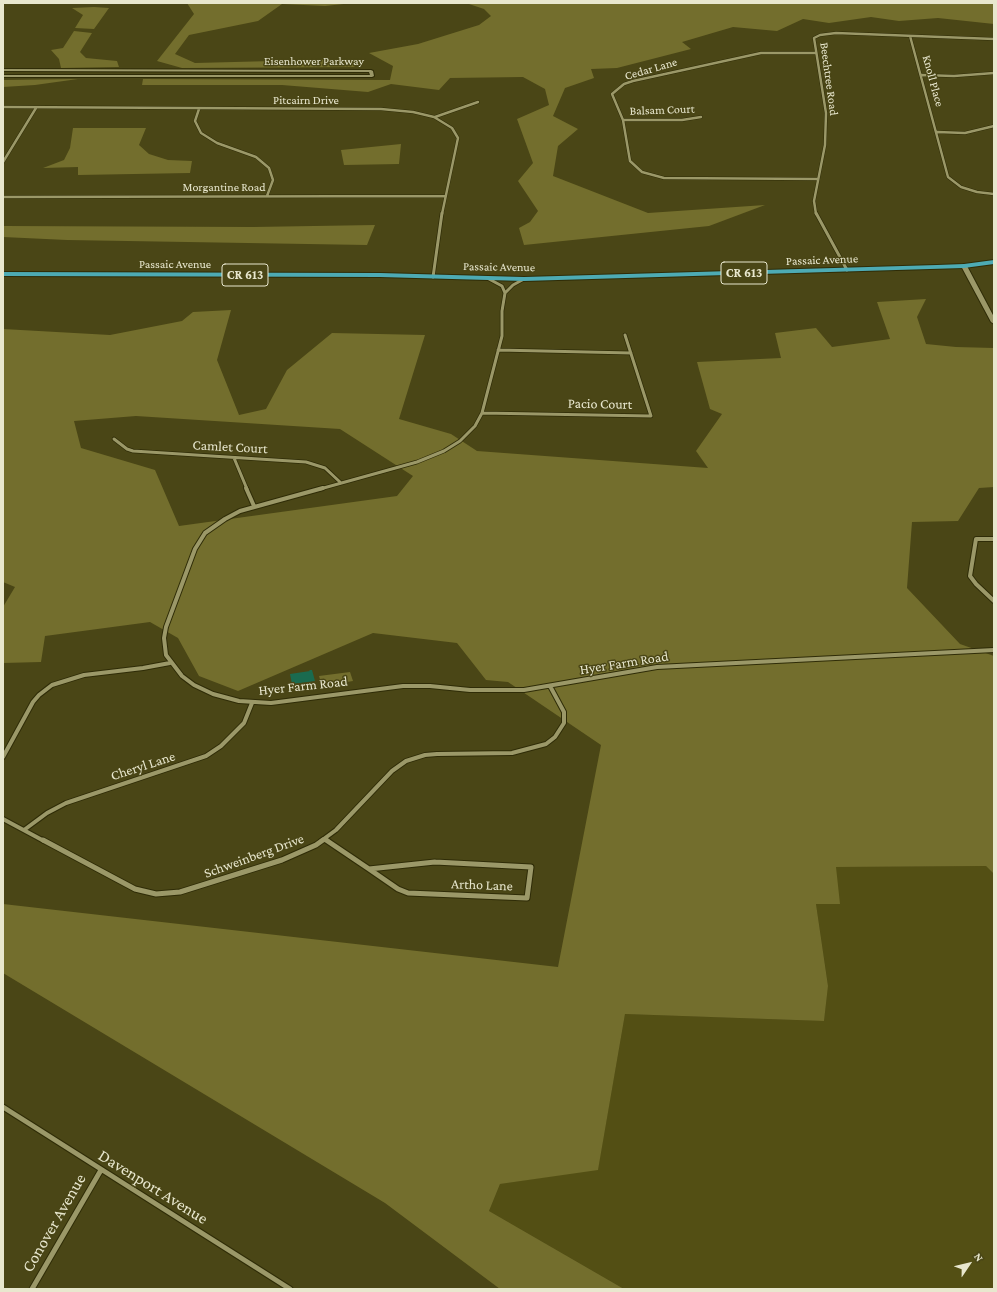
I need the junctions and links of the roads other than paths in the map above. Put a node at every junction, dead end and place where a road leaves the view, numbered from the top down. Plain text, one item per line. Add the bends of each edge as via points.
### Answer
1 (910, 36) junction
2 (994, 39) edge
3 (815, 53) junction
4 (3, 70) edge
5 (994, 73) edge
6 (922, 75) junction
7 (3, 76) edge
8 (478, 102) dead end
9 (3, 107) edge
10 (36, 108) junction
11 (199, 109) junction
12 (701, 117) dead end
13 (434, 118) junction
14 (623, 120) junction
15 (994, 126) edge
16 (937, 132) junction
17 (3, 162) edge
18 (818, 179) junction
19 (994, 194) edge
20 (267, 196) junction
21 (445, 196) junction
22 (3, 197) edge
23 (994, 262) edge
24 (964, 266) junction
25 (847, 270) junction
26 (3, 274) edge
27 (433, 277) junction
28 (488, 278) junction
29 (524, 279) junction
30 (505, 293) junction
31 (994, 322) edge
32 (625, 335) dead end
33 (498, 350) junction
34 (631, 353) junction
35 (482, 413) junction
36 (114, 439) dead end
37 (234, 458) junction
38 (341, 483) junction
39 (254, 506) junction
40 (994, 539) edge
41 (994, 601) edge
42 (994, 650) edge
43 (170, 663) junction
44 (550, 686) junction
45 (252, 703) junction
46 (3, 757) edge
47 (3, 819) edge
48 (24, 830) junction
49 (325, 839) junction
50 (369, 869) junction
51 (3, 1107) edge
52 (100, 1170) junction
53 (32, 1289) edge
54 (290, 1289) edge

1 - 2 street, Beechtree Road
1 - 3 street, Beechtree Road via 824,34 814,38
1 - 6 street, Knoll Place
3 - 14 street, Cedar Lane via 761,53 633,81 612,94
3 - 18 street, Beechtree Road via 826,113 825,145
4 - 7 street, Eisenhower Parkway via 371,71 372,76
5 - 6 street
6 - 16 street, Knoll Place
8 - 13 street
9 - 10 street, Pitcairn Drive
10 - 11 street, Pitcairn Drive
10 - 17 street
11 - 13 street, Pitcairn Drive via 389,109
11 - 20 street via 195,117 196,125 205,136 256,157 269,168 273,180
12 - 14 street, Balsam Court via 682,120
13 - 21 street, Pitcairn Drive via 449,125 458,138
14 - 18 street, Cedar Lane via 630,161 637,169 652,176
15 - 16 street via 965,133
16 - 19 street, Knoll Place via 951,181 969,190
18 - 25 street, Beechtree Road via 814,201 816,215
20 - 21 street, Morgantine Road
20 - 22 street, Morgantine Road
21 - 27 street, Pitcairn Drive
23 - 24 main road, Passaic Avenue / CR 613
24 - 25 main road, Passaic Avenue / CR 613
24 - 31 street
25 - 29 main road, Passaic Avenue / CR 613
26 - 27 main road, Passaic Avenue / CR 613
27 - 28 main road, Passaic Avenue / CR 613
28 - 29 main road, Passaic Avenue / CR 613
28 - 30 street via 502,286
29 - 30 street
30 - 33 street, Hyer Farm Road via 502,336
32 - 34 street, Pacio Court
33 - 34 street
33 - 35 street, Hyer Farm Road
34 - 35 street, Pacio Court via 651,416
35 - 38 street, Hyer Farm Road via 471,431 444,451 417,462
36 - 37 street, Camlet Court via 133,451
37 - 38 street, Camlet Court via 315,464 332,472
37 - 39 street
38 - 39 street, Hyer Farm Road
39 - 43 street, Hyer Farm Road via 218,523 205,532 198,543 166,627 164,648
40 - 41 street via 976,539 970,576
42 - 44 street, Hyer Farm Road via 657,667
43 - 45 street, Hyer Farm Road via 182,676 203,690 224,698
43 - 46 street via 84,674 52,685 33,702
44 - 45 street, Hyer Farm Road via 509,691 403,686 287,702
44 - 49 street, Schweinberg Drive via 564,712 564,723 546,744 512,753 437,754 406,761 392,771
45 - 48 street, Cheryl Lane via 238,729 214,752 66,803 46,813
47 - 48 street, Schweinberg Drive
48 - 49 street, Schweinberg Drive via 135,889 156,894 195,888 267,865 306,850
49 - 50 street, Artho Lane
50 - 50 street, Artho Lane via 435,862 531,867 527,898 408,894
51 - 52 street, Davenport Avenue
52 - 53 street, Conover Avenue
52 - 54 street, Davenport Avenue

